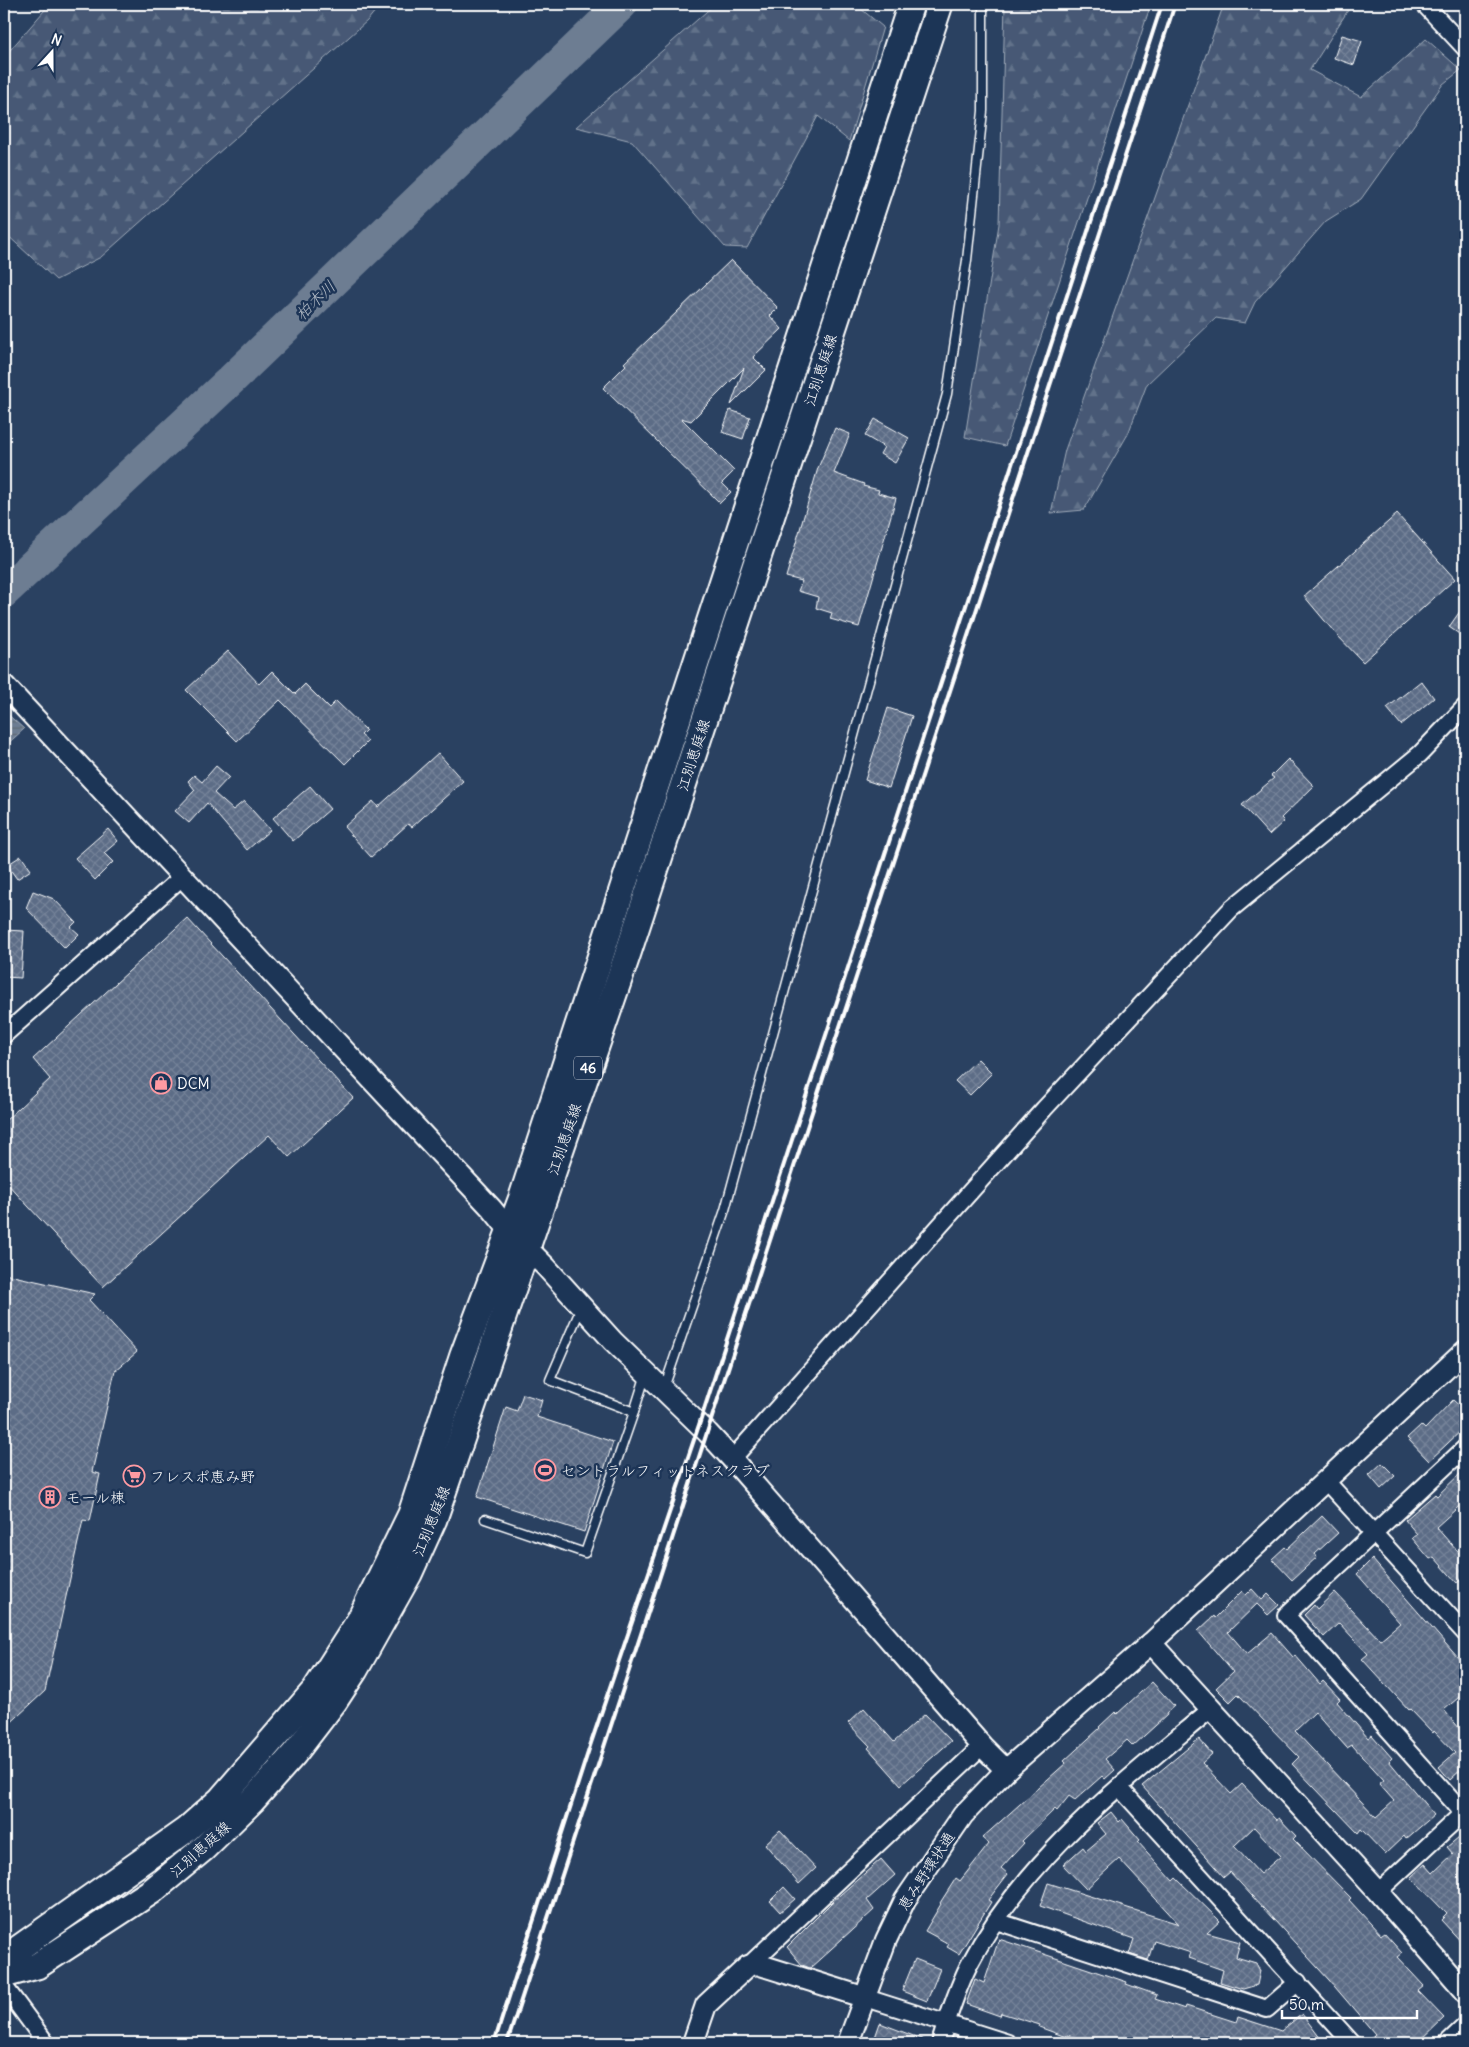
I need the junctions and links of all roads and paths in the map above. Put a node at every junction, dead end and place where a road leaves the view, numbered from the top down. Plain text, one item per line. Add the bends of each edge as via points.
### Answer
1 (911, 4) edge
2 (940, 4) edge
3 (981, 4) edge
4 (1424, 4) edge
5 (1465, 48) edge
6 (4, 685) edge
7 (1465, 707) edge
8 (182, 877) junction
9 (4, 1035) edge
10 (509, 1230) junction
11 (527, 1248) junction
12 (582, 1306) junction
13 (1465, 1351) edge
14 (646, 1373) junction
15 (663, 1390) junction
16 (634, 1412) junction
17 (1465, 1448) edge
18 (732, 1459) junction
19 (1325, 1480) junction
20 (485, 1519) dead end
21 (1374, 1532) junction
22 (1465, 1633) edge
23 (1151, 1643) junction
24 (1210, 1709) junction
25 (982, 1746) junction
26 (1006, 1770) junction
27 (1119, 1786) junction
28 (1464, 1814) edge
29 (1378, 1892) junction
30 (996, 1921) junction
31 (748, 1966) junction
32 (4, 1968) edge
33 (4, 1975) edge
34 (1298, 1982) junction
35 (4, 1986) edge
36 (1465, 1992) edge
37 (863, 1997) junction
38 (946, 2023) junction
39 (1465, 2026) edge
40 (46, 2043) edge
41 (693, 2043) edge
42 (848, 2043) edge
43 (940, 2043) edge
44 (1008, 2043) edge
45 (1352, 2043) edge
46 (1447, 2043) edge

1 - 10 main road, 江別恵庭線 / 46
2 - 11 main road, 江別恵庭線 / 46 via 632,940
3 - 15 lane via 984,5 983,111 967,260 947,394 725,1210
4 - 5 street
6 - 8 street
7 - 18 street via 1420,754 1231,909 1044,1109
8 - 9 street
8 - 10 street
10 - 11 street
10 - 32 main road, 江別恵庭線 / 46 via 459,1368 412,1514 359,1621 315,1690 221,1799 186,1830 20,1948
11 - 12 street
11 - 33 main road, 江別恵庭線 / 46 via 434,1519 401,1588 334,1702 252,1801 152,1891 38,1966
12 - 14 street
12 - 16 lane via 550,1380
13 - 19 street, 恵み野環状通
14 - 15 street
14 - 16 lane
15 - 18 street
16 - 20 lane via 585,1554
17 - 21 street
18 - 25 street
19 - 21 street
19 - 23 street, 恵み野環状通
21 - 22 street
21 - 28 street via 1286,1615
23 - 24 street
23 - 26 street, 恵み野環状通
24 - 27 street
24 - 29 street
25 - 26 street
25 - 31 street
26 - 37 street, 恵み野環状通 via 963,1816 905,1900
27 - 30 street via 1043,1859
27 - 34 street
28 - 29 street
29 - 36 street
30 - 34 street via 1267,2009
30 - 38 street via 969,1965
31 - 37 street via 757,1964
31 - 41 street via 706,2005
34 - 45 street
35 - 40 street
37 - 38 street
37 - 42 street, 恵み野環状通
38 - 43 street
38 - 44 street
39 - 46 street

